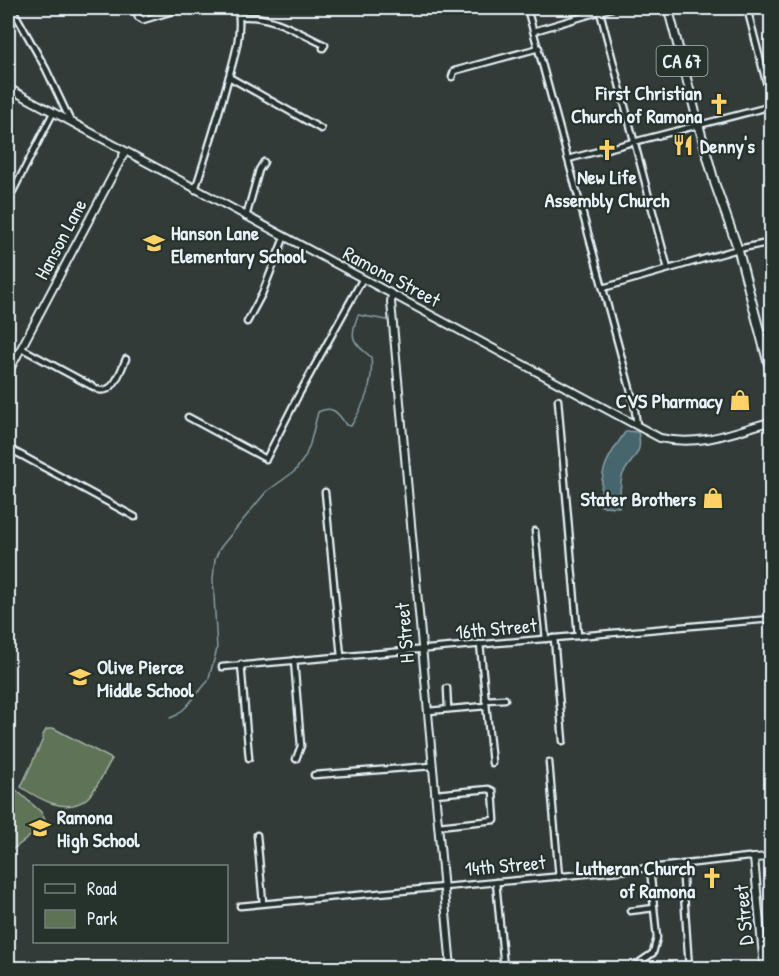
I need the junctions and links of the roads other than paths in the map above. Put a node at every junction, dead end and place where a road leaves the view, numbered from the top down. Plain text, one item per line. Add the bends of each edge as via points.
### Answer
1 (12, 8) edge
2 (136, 8) edge
3 (183, 8) edge
4 (238, 8) edge
5 (527, 8) edge
6 (612, 8) edge
7 (668, 8) edge
8 (747, 8) edge
9 (599, 9) edge
10 (240, 17) junction
11 (534, 31) junction
12 (324, 48) dead end
13 (539, 48) junction
14 (229, 77) junction
15 (452, 77) dead end
16 (8, 88) edge
17 (771, 106) edge
18 (53, 113) junction
19 (71, 122) junction
20 (699, 126) junction
21 (321, 129) dead end
22 (636, 142) junction
23 (125, 153) junction
24 (568, 159) junction
25 (264, 162) dead end
26 (195, 190) junction
27 (8, 201) edge
28 (246, 218) junction
29 (285, 238) junction
30 (771, 242) edge
31 (738, 249) junction
32 (668, 269) junction
33 (362, 280) junction
34 (603, 288) junction
35 (392, 295) junction
36 (248, 322) dead end
37 (21, 348) junction
38 (126, 359) dead end
39 (8, 373) edge
40 (771, 378) edge
41 (558, 400) dead end
42 (188, 417) dead end
43 (771, 421) edge
44 (637, 425) junction
45 (8, 448) edge
46 (325, 492) dead end
47 (135, 517) dead end
48 (535, 531) dead end
49 (771, 619) edge
50 (578, 636) junction
51 (554, 638) junction
52 (546, 639) junction
53 (480, 644) junction
54 (422, 649) junction
55 (340, 656) junction
56 (294, 660) junction
57 (241, 664) junction
58 (222, 667) dead end
59 (447, 688) dead end
60 (505, 699) dead end
61 (486, 703) junction
62 (448, 709) junction
63 (428, 711) junction
64 (563, 741) dead end
65 (249, 758) dead end
66 (296, 759) dead end
67 (549, 762) dead end
68 (492, 763) dead end
69 (432, 766) junction
70 (314, 775) dead end
71 (435, 794) junction
72 (438, 826) junction
73 (257, 835) dead end
74 (771, 857) edge
75 (754, 858) junction
76 (681, 864) junction
77 (650, 868) junction
78 (559, 877) junction
79 (496, 882) junction
80 (444, 886) junction
81 (263, 903) junction
82 (240, 906) dead end
83 (654, 908) junction
84 (630, 910) dead end
85 (640, 962) dead end
86 (451, 969) edge
87 (504, 969) edge
88 (689, 969) edge
89 (764, 969) edge

1 - 19 street
2 - 3 street via 143,20
4 - 10 street
5 - 11 street
6 - 9 street
7 - 20 main road, CA 67
8 - 17 street
9 - 11 street
9 - 22 street
10 - 12 street via 267,18 325,45
10 - 14 street via 237,52
11 - 13 street
13 - 15 street via 454,71
13 - 24 street
14 - 21 street
14 - 26 street
16 - 18 main road, Ramona Street
17 - 20 street
18 - 19 main road, Ramona Street
18 - 27 street
19 - 23 main road, Ramona Street
20 - 22 street
20 - 31 main road, CA 67
22 - 24 street
22 - 32 street
23 - 26 main road, Ramona Street
23 - 37 main road, Hanson Lane
24 - 34 street
25 - 28 street
26 - 28 main road, Ramona Street
28 - 29 main road, Ramona Street
29 - 33 main road, Ramona Street
29 - 36 street
30 - 31 street
31 - 32 street
31 - 40 main road, CA 67
32 - 34 street
33 - 35 main road, Ramona Street
33 - 42 street via 266,459
34 - 44 street
35 - 44 main road, Ramona Street
35 - 54 main road, H Street
37 - 38 street via 105,392
37 - 39 main road, Hanson Lane
41 - 50 street
43 - 44 main road, Ramona Street via 699,441 660,438
45 - 47 street
46 - 55 street
48 - 52 street
49 - 50 street, 16th Street
50 - 51 street, 16th Street
51 - 52 street, 16th Street
51 - 64 street
52 - 53 street, 16th Street
53 - 54 street, 16th Street
53 - 61 street
54 - 55 street, 16th Street
54 - 63 main road, H Street
55 - 56 street, 16th Street
56 - 57 street, 16th Street
56 - 66 street via 300,746
57 - 58 street, 16th Street
57 - 65 street
59 - 62 street
60 - 61 street
61 - 62 street
61 - 68 street
62 - 63 street
63 - 69 main road, H Street
67 - 78 street
69 - 70 street
69 - 71 main road, H Street
71 - 72 main road, H Street
71 - 72 street via 489,789 495,798 495,820
72 - 80 main road, H Street
73 - 81 street
74 - 75 main road, 14th Street
75 - 76 street, 14th Street
75 - 89 main road, D Street
76 - 77 street, 14th Street
76 - 88 street
77 - 78 street, 14th Street
77 - 83 street
78 - 79 street, 14th Street
79 - 80 street, 14th Street
79 - 87 street
80 - 81 street, 14th Street
80 - 86 main road, H Street
81 - 82 street, 14th Street
83 - 84 street
83 - 85 street via 655,947

